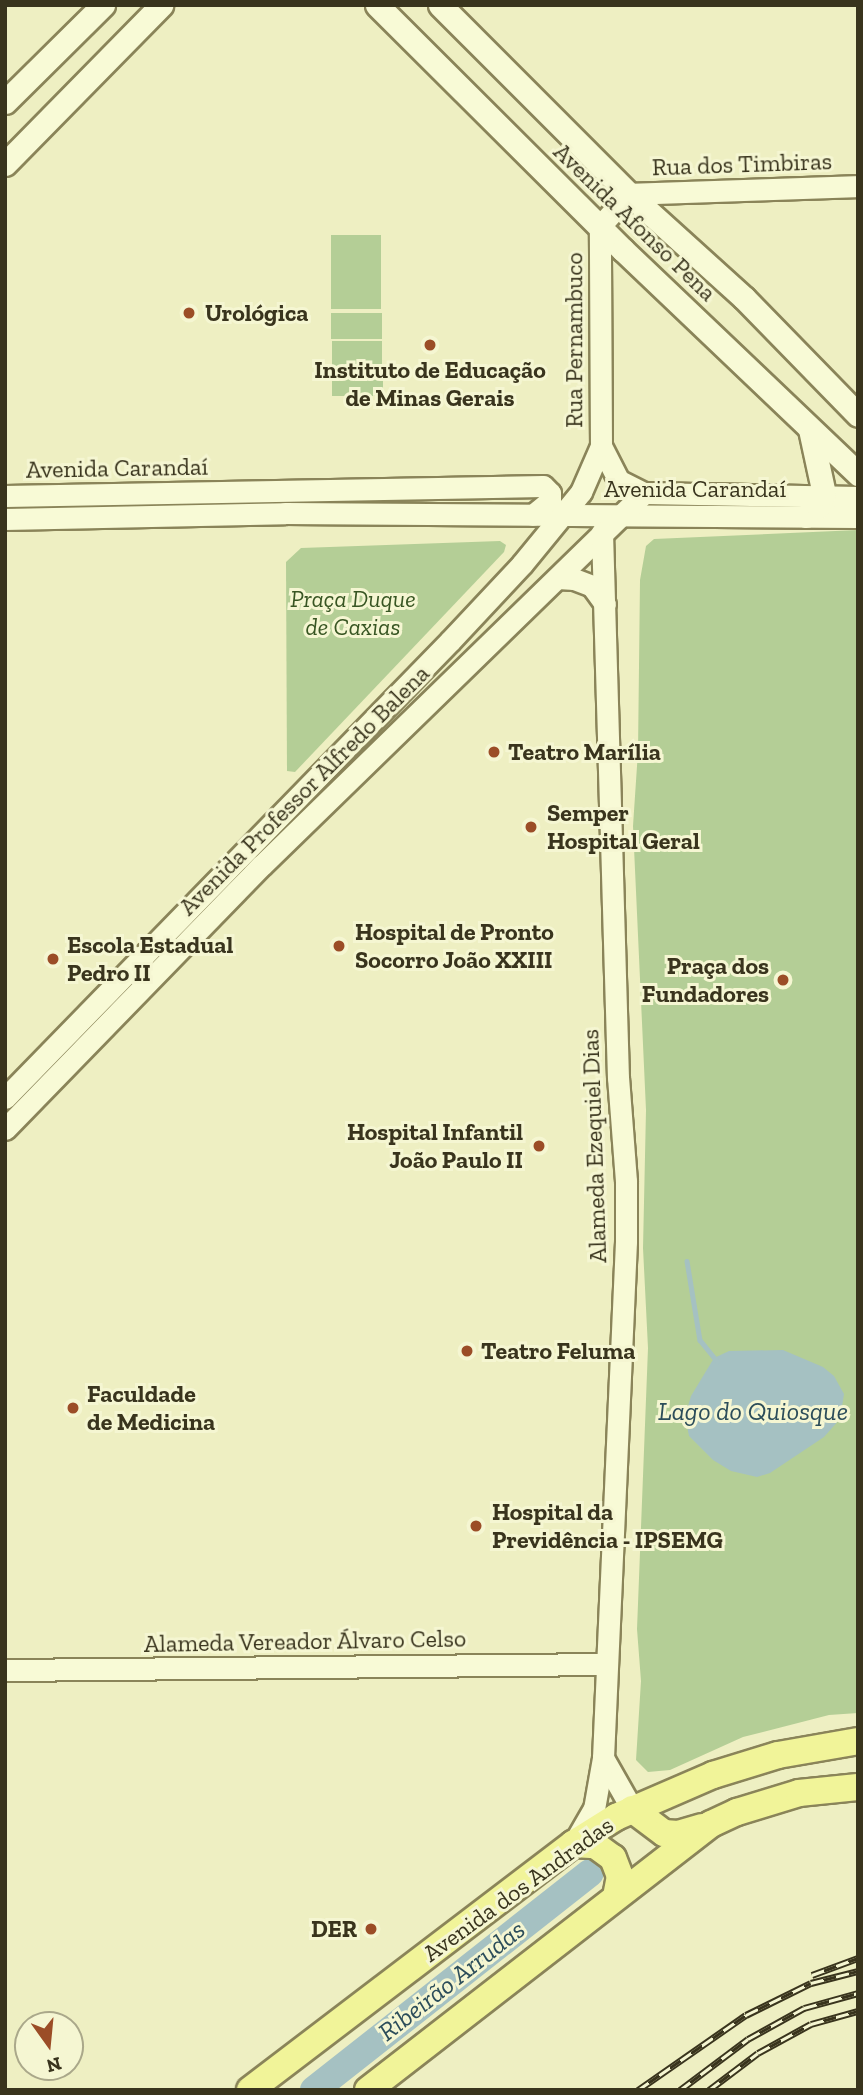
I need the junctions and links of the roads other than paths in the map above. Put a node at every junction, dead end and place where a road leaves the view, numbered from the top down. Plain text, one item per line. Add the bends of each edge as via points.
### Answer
1 (103, 5) edge
2 (161, 5) edge
3 (377, 5) edge
4 (440, 5) edge
5 (5, 102) edge
6 (5, 164) edge
7 (858, 186) edge
8 (629, 194) junction
9 (600, 226) junction
10 (858, 415) edge
11 (810, 429) junction
12 (601, 446) junction
13 (858, 474) edge
14 (580, 492) joint
15 (644, 493) junction
16 (824, 494) junction
17 (5, 495) edge
18 (858, 497) edge
19 (268, 500) junction
20 (533, 515) junction
21 (618, 515) junction
22 (562, 516) junction
23 (806, 516) junction
24 (858, 517) edge
25 (5, 519) edge
26 (602, 532) junction
27 (558, 579) junction
28 (605, 604) junction
29 (246, 849) junction
30 (262, 865) junction
31 (5, 1098) edge
32 (5, 1129) edge
33 (605, 1664) junction
34 (5, 1670) edge
35 (858, 1741) edge
36 (603, 1758) junction
37 (858, 1787) edge
38 (632, 1809) junction
39 (711, 1824) junction
40 (573, 1844) junction
41 (616, 1897) junction
42 (250, 2090) edge
43 (368, 2090) edge

1 - 5 main road
2 - 6 main road
3 - 9 main road, Avenida Afonso Pena
4 - 8 main road, Avenida Afonso Pena
7 - 8 street, Rua dos Timbiras
8 - 9 street, Rua Pernambuco
8 - 10 main road, Avenida Afonso Pena via 744,298
9 - 11 main road, Avenida Afonso Pena
9 - 12 street, Rua Pernambuco
11 - 13 main road, Avenida Afonso Pena
11 - 16 main road
12 - 14 street, Rua Pernambuco
12 - 15 street via 618,480
14 - 22 street, Avenida Professor Alfredo Balena
15 - 16 street, Avenida Carandaí
15 - 21 street, Avenida Professor Alfredo Balena
16 - 18 street, Avenida Carandaí
16 - 23 main road via 818,507
17 - 19 street, Avenida Carandaí
19 - 20 street, Avenida Carandaí
19 - 20 street, Avenida Carandaí via 542,486 551,501
19 - 25 street, Avenida Carandaí
20 - 22 street, Avenida Carandaí
21 - 22 street, Avenida Carandaí
21 - 23 street, Avenida Carandaí
21 - 26 street, Avenida Professor Alfredo Balena
22 - 29 street, Avenida Professor Alfredo Balena via 450,641
23 - 24 street, Avenida Carandaí
26 - 27 street, Avenida Professor Alfredo Balena
26 - 28 street, Alameda Ezequiel Dias
27 - 28 street via 592,586
27 - 30 street, Avenida Professor Alfredo Balena
28 - 33 street, Alameda Ezequiel Dias via 618,1078 626,1181
29 - 30 street
29 - 31 street, Avenida Professor Alfredo Balena
30 - 32 street, Avenida Professor Alfredo Balena
33 - 34 street, Alameda Vereador Álvaro Celso
33 - 36 street, Alameda Ezequiel Dias
35 - 38 main road, Avenida dos Andradas via 748,1764
36 - 38 street
36 - 40 street, Alameda Ezequiel Dias via 594,1809
37 - 39 main road via 799,1793
38 - 39 main road via 664,1833 678,1834
38 - 40 main road, Avenida dos Andradas
39 - 41 main road
40 - 41 main road via 595,1845 613,1858 620,1876
40 - 42 main road, Avenida dos Andradas
41 - 43 main road

